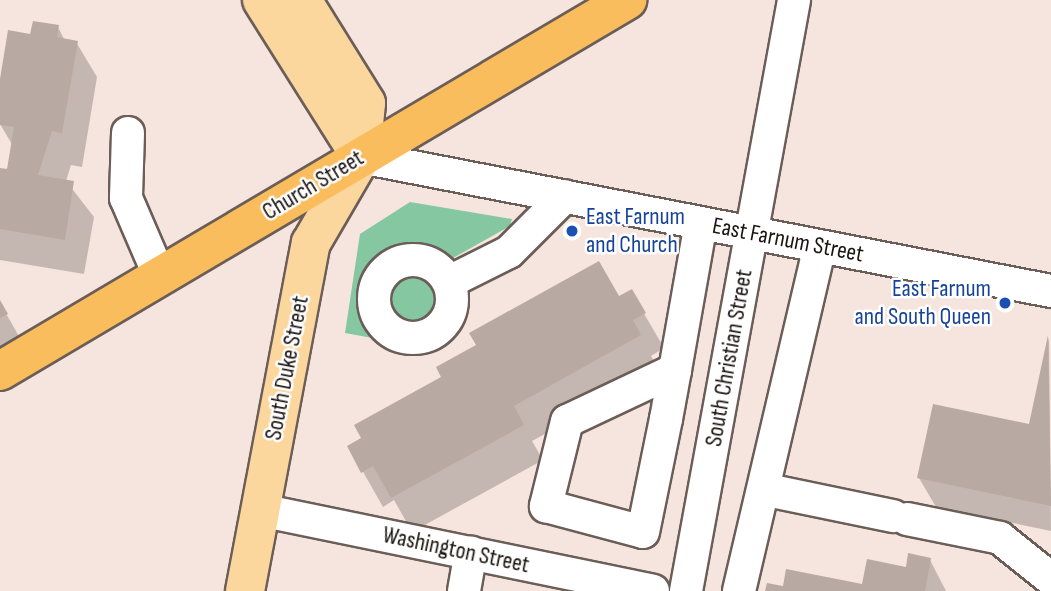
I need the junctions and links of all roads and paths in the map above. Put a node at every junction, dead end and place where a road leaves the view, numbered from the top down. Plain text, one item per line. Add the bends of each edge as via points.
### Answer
1 (262, 0) edge
2 (302, 0) edge
3 (627, 0) edge
4 (794, 0) edge
5 (128, 133) dead end
6 (361, 157) junction
7 (565, 196) junction
8 (701, 223) junction
9 (752, 233) junction
10 (820, 246) junction
11 (160, 276) junction
12 (449, 282) dead end
13 (1051, 291) edge
14 (675, 370) junction
15 (0, 371) edge
16 (766, 490) junction
17 (260, 510) junction
18 (471, 553) junction
19 (1051, 579) edge
20 (245, 591) edge
21 (464, 591) edge
22 (653, 591) edge
23 (686, 591) edge
24 (739, 591) edge

1 - 6 main road
2 - 6 main road, South Duke Street via 366,103
3 - 6 highway, Church Street
4 - 9 street, South Christian Street
5 - 11 street via 126,198
6 - 7 street, East Farnum Street
6 - 11 highway, Church Street
6 - 17 main road, South Duke Street via 311,243
7 - 8 street, East Farnum Street
7 - 12 street via 509,252
8 - 9 street, East Farnum Street
8 - 14 street
9 - 10 street, East Farnum Street
9 - 23 street, South Christian Street
10 - 13 street, East Farnum Street
10 - 16 street
11 - 15 highway, Church Street
14 - 14 street via 643,532 545,506 566,421
16 - 19 street via 1000,538
16 - 24 street
17 - 18 street, Washington Street
17 - 20 main road, South Duke Street
18 - 21 street
18 - 22 street, Washington Street

